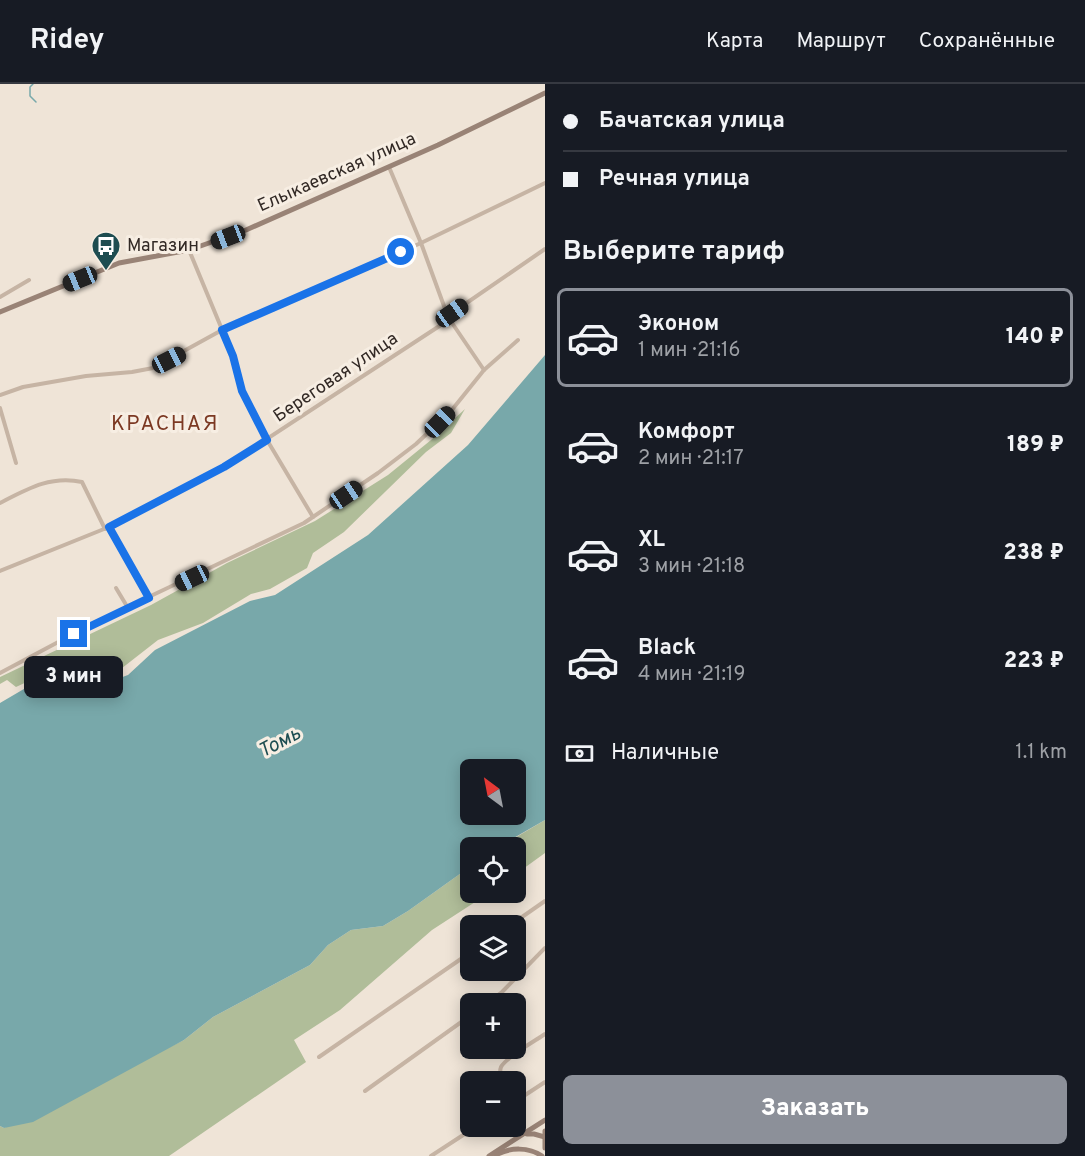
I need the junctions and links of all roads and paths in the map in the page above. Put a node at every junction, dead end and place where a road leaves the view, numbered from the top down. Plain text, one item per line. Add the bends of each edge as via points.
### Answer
1 (545, 93) edge
2 (389, 167) junction
3 (545, 183) edge
4 (421, 243) junction
5 (189, 249) junction
6 (545, 249) edge
7 (29, 280) dead end
8 (0, 297) edge
9 (0, 312) edge
10 (448, 317) junction
11 (222, 330) junction
12 (518, 340) dead end
13 (484, 370) junction
14 (0, 395) edge
15 (0, 408) edge
16 (267, 440) junction
17 (16, 464) dead end
18 (0, 503) edge
19 (313, 517) junction
20 (107, 528) junction
21 (0, 571) edge
22 (116, 588) dead end
23 (149, 598) junction
24 (128, 608) junction
25 (0, 673) edge
26 (545, 901) edge
27 (525, 915) edge
28 (545, 948) edge
29 (460, 960) edge
30 (501, 993) edge
31 (460, 1023) edge
32 (545, 1034) edge
33 (319, 1057) dead end
34 (501, 1071) edge
35 (545, 1083) edge
36 (365, 1090) dead end
37 (526, 1095) edge
38 (545, 1122) edge
39 (526, 1133) edge
40 (531, 1133) junction
41 (526, 1134) edge
42 (545, 1135) edge
43 (460, 1137) edge
44 (519, 1137) edge
45 (545, 1148) edge
46 (498, 1154) edge
47 (431, 1156) edge
48 (489, 1156) edge
49 (542, 1156) edge

1 - 2 street, Елыкаевская улица
2 - 4 street
2 - 5 street, Елыкаевская улица via 246,230
3 - 4 street
4 - 10 street
4 - 11 street
5 - 9 street, Елыкаевская улица via 108,267
5 - 11 street
6 - 10 street, Береговая улица
7 - 8 street
10 - 13 street
10 - 16 street, Береговая улица
11 - 14 street via 153,368 23,387
11 - 16 street via 242,391
12 - 13 street
13 - 19 street via 451,411 416,444
15 - 17 street
16 - 19 street
16 - 20 street, Береговая улица
18 - 20 street via 66,478 82,482
19 - 23 street
20 - 21 street, Береговая улица
20 - 23 street
22 - 24 street
23 - 24 street
24 - 25 street
26 - 27 street
28 - 30 street
29 - 33 street
31 - 36 street
32 - 34 street via 507,1061
35 - 37 street
38 - 39 street
38 - 40 street
40 - 41 street
40 - 42 street
40 - 46 street
42 - 45 street
43 - 47 street
44 - 48 street
46 - 49 street via 527,1149

